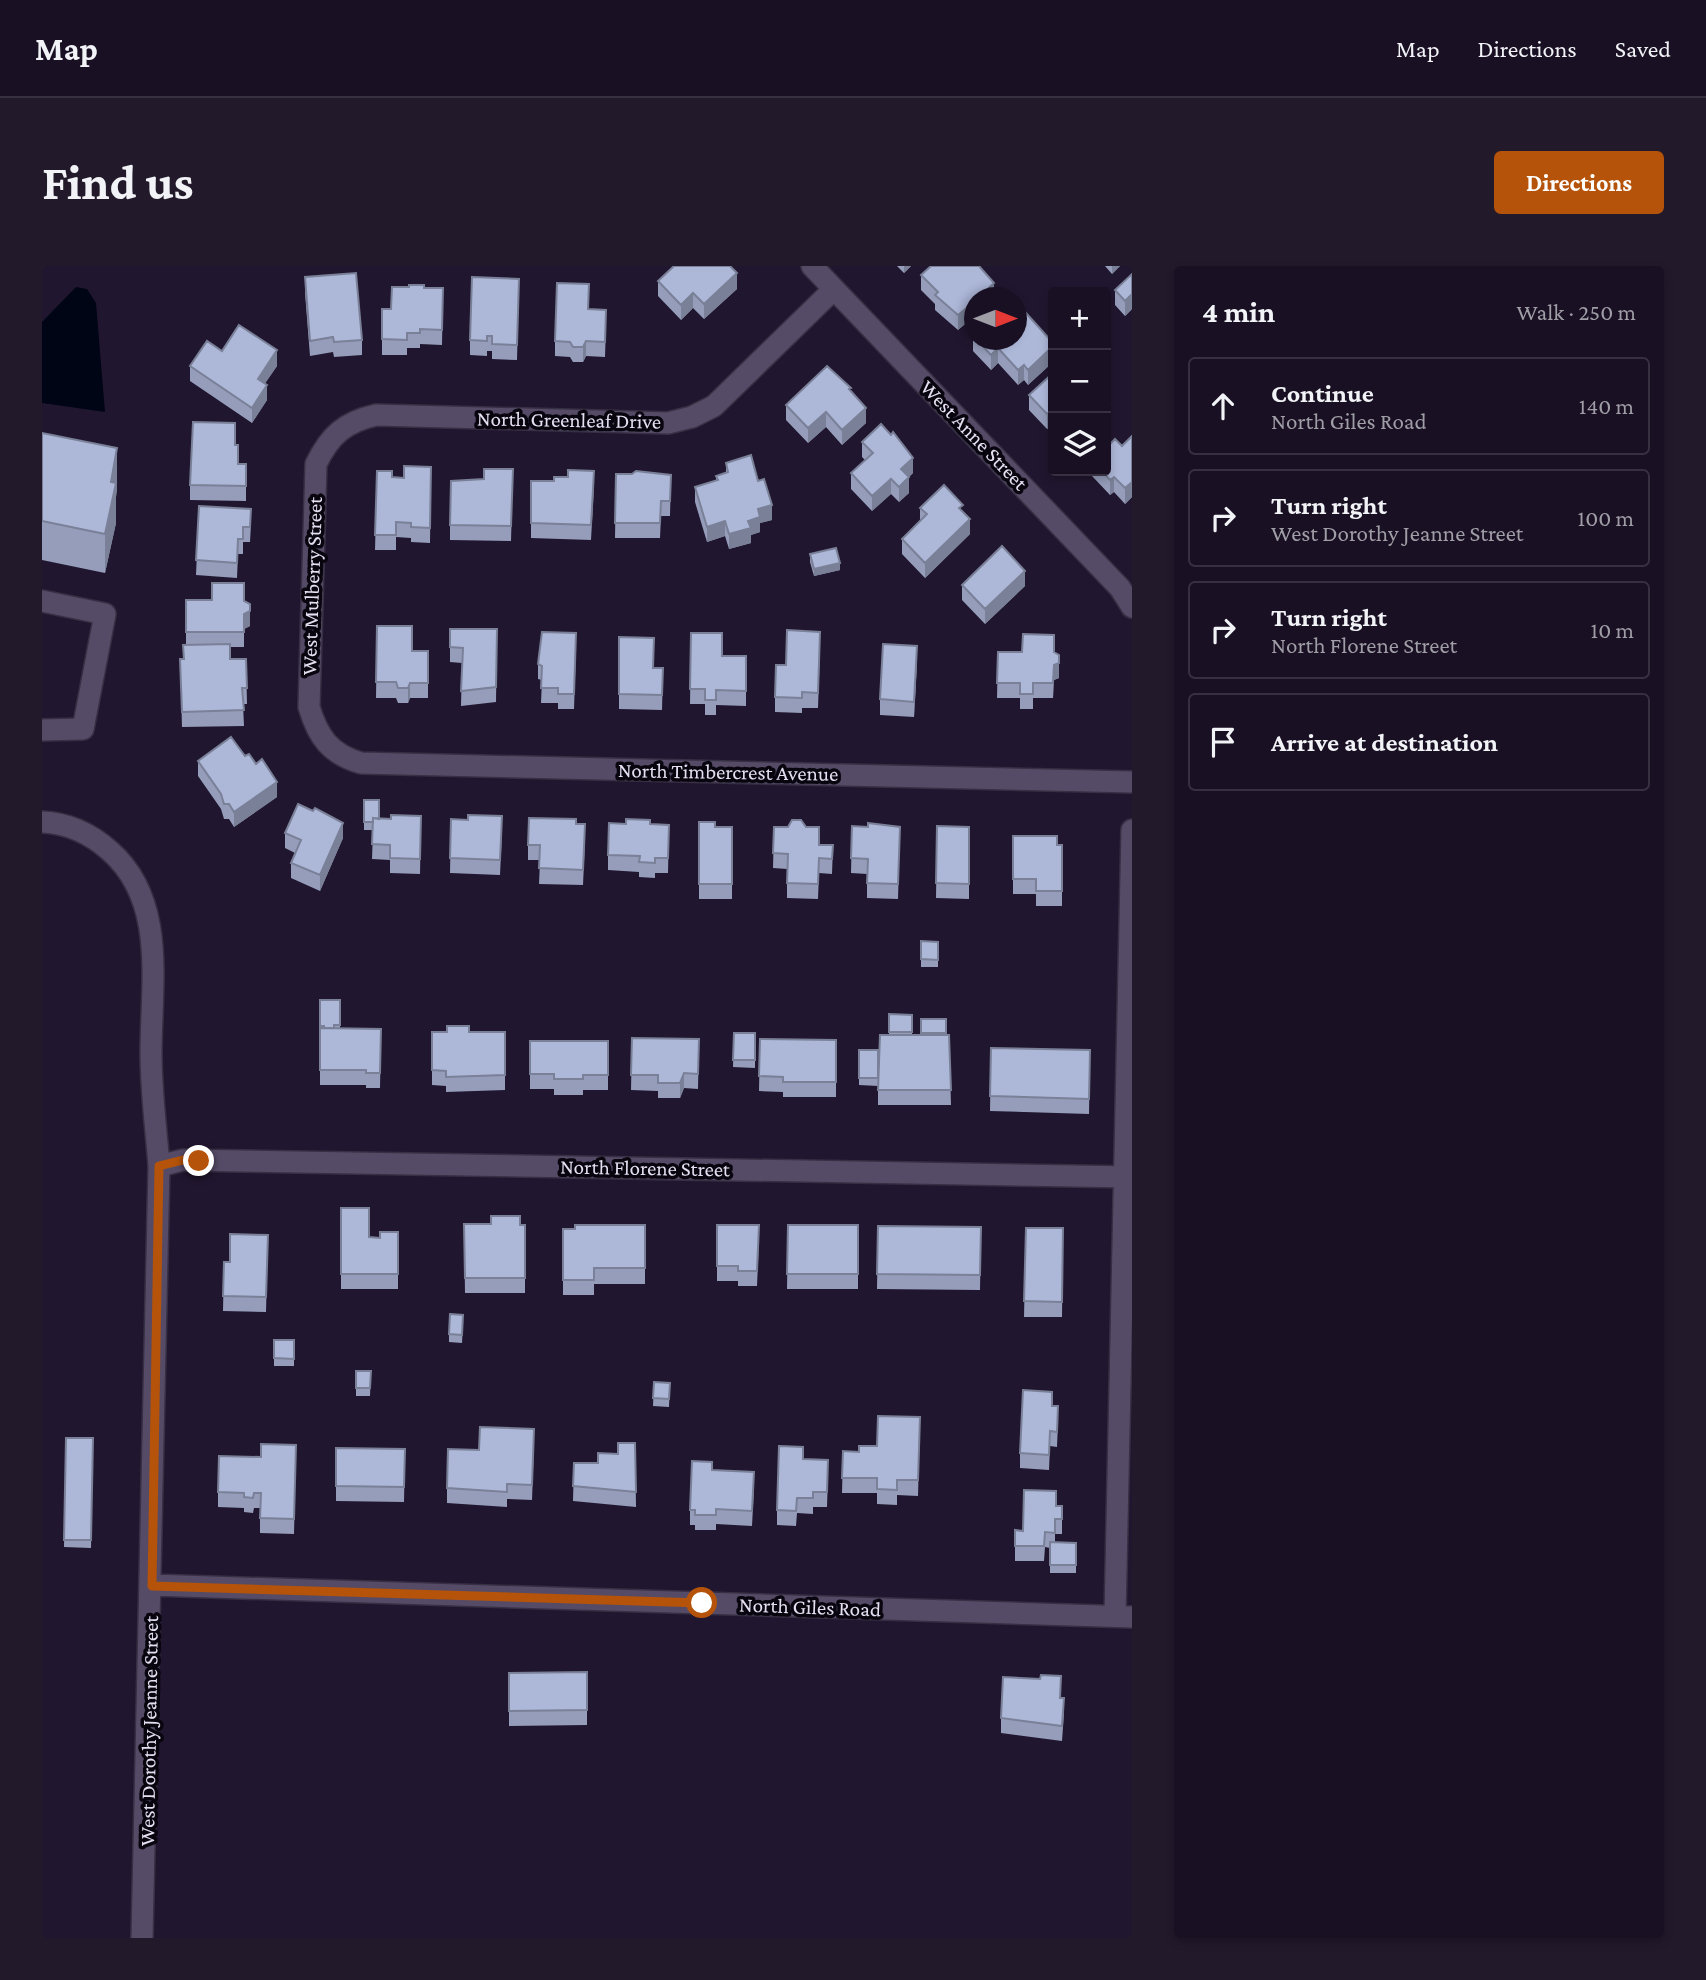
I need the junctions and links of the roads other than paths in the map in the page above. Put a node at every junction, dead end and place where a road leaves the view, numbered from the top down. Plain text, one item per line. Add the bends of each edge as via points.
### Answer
1 (812, 266) edge
2 (834, 289) junction
3 (340, 428) joint
4 (42, 601) edge
5 (1132, 607) edge
6 (42, 730) edge
7 (327, 746) joint
8 (1132, 782) edge
9 (42, 822) edge
10 (1132, 830) edge
11 (159, 1166) junction
12 (1129, 1177) edge
13 (152, 1586) junction
14 (1124, 1617) edge
15 (142, 1938) edge

1 - 2 street, West Anne Street
2 - 3 street, North Greenleaf Drive via 714,406 692,417 668,423 376,415
2 - 5 street, West Anne Street via 1120,588
3 - 7 street, West Mulberry Street via 325,444 316,464 309,707
4 - 6 street via 105,614 83,729
7 - 8 street, North Timbercrest Avenue via 361,763
9 - 11 street, West Dorothy Jeanne Street via 80,830 120,860 144,898 149,919 151,1062
10 - 12 street
11 - 12 street, North Florene Street via 183,1160
11 - 13 street, West Dorothy Jeanne Street
12 - 14 street
13 - 14 street, North Giles Road
13 - 15 street, West Dorothy Jeanne Street

